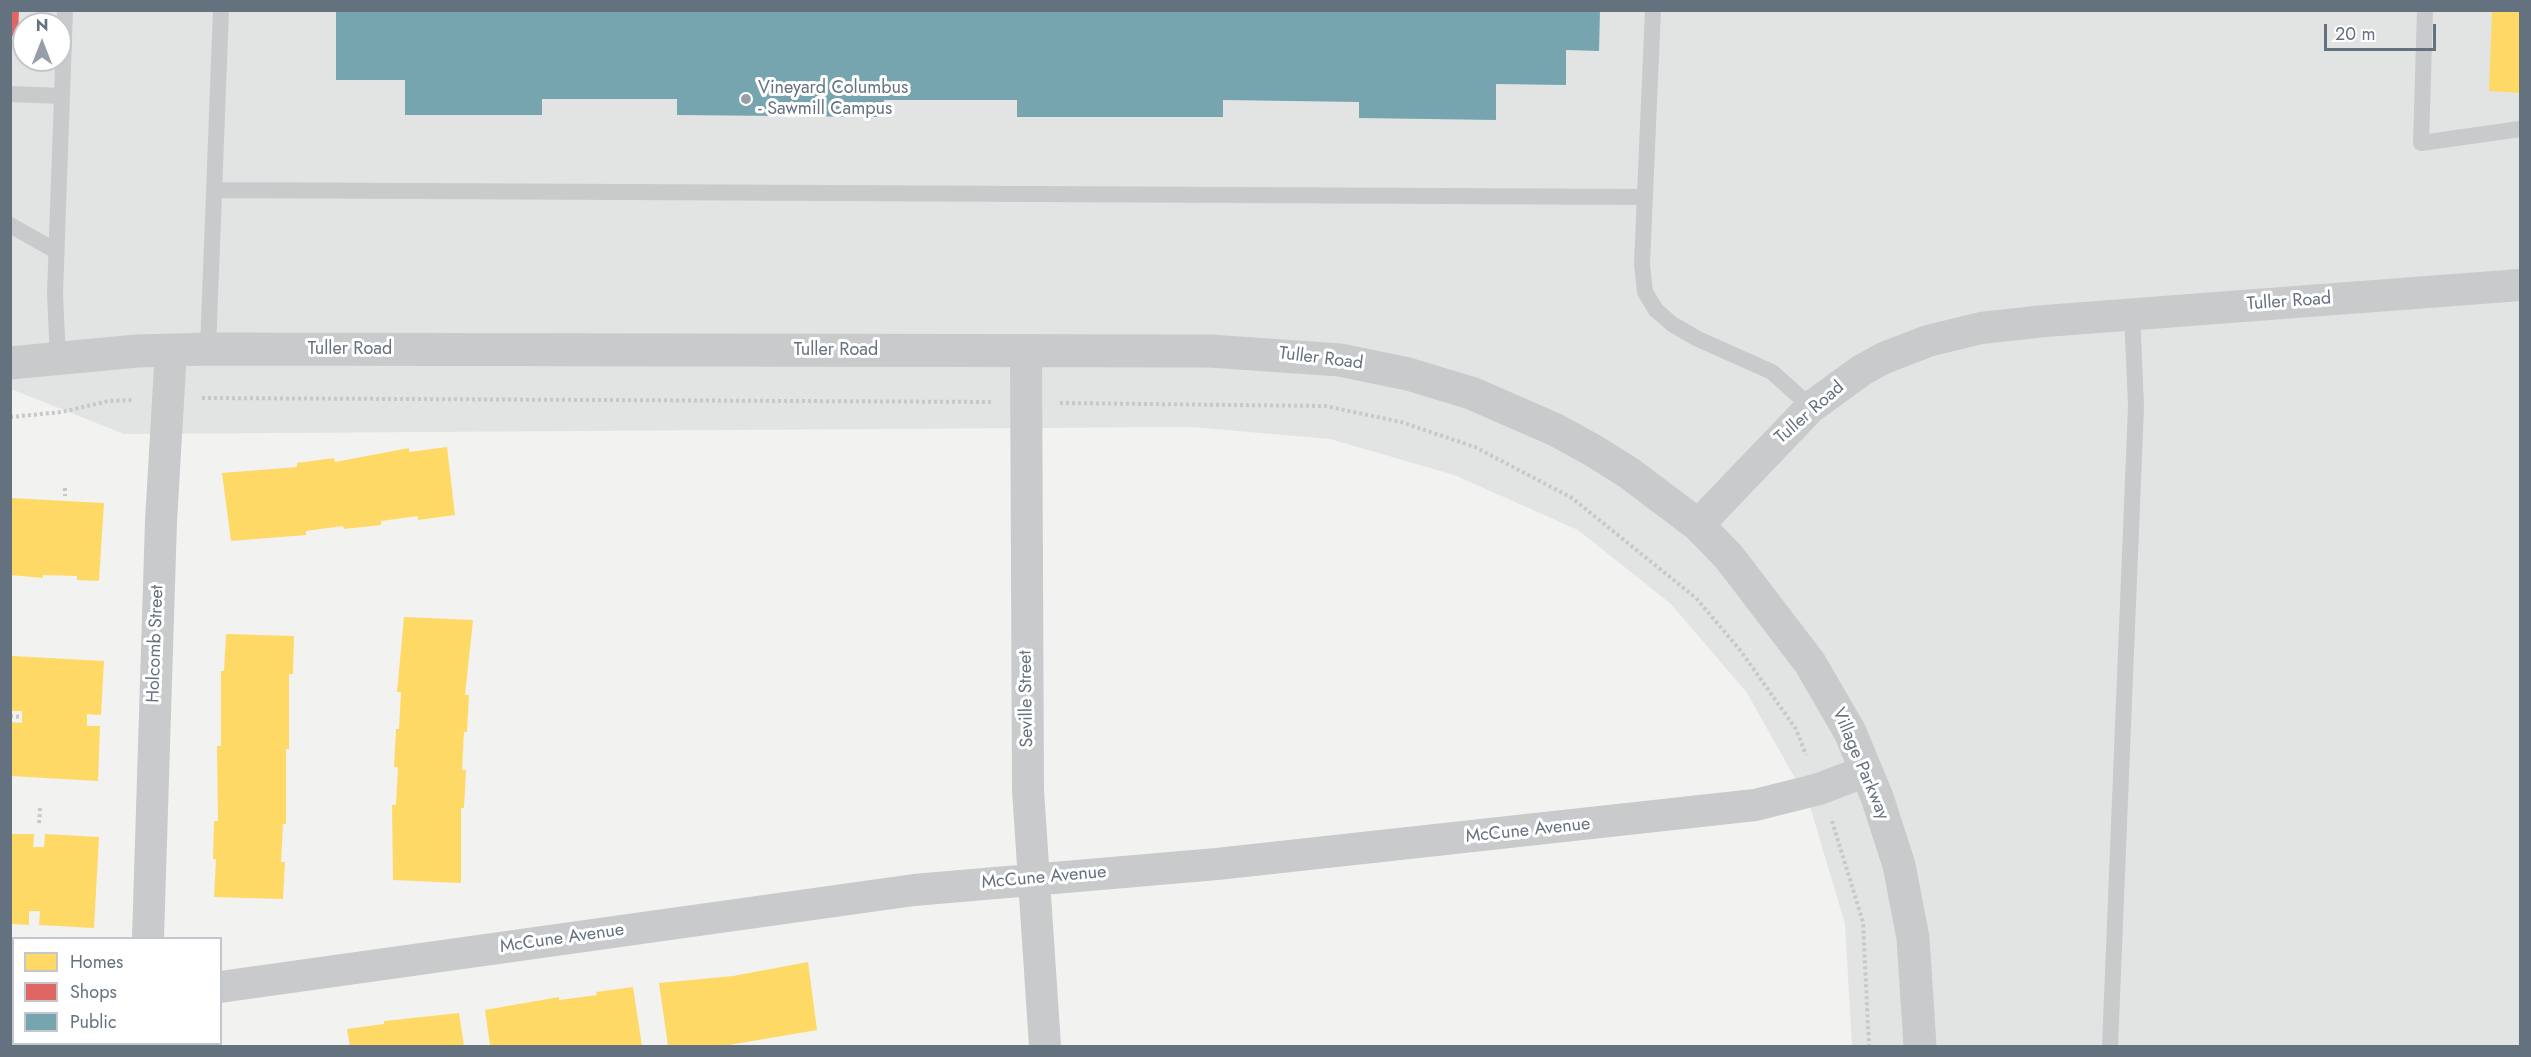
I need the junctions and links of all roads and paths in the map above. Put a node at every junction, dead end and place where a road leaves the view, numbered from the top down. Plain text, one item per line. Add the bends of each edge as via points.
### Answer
1 (65, 10) edge
2 (221, 10) edge
3 (1653, 10) edge
4 (2426, 10) edge
5 (10, 94) edge
6 (62, 96) junction
7 (2520, 129) edge
8 (215, 190) junction
9 (1645, 197) junction
10 (12, 226) edge
11 (56, 251) junction
12 (2520, 285) edge
13 (2132, 314) junction
14 (208, 349) junction
15 (171, 350) junction
16 (1026, 351) junction
17 (58, 358) junction
18 (10, 363) edge
19 (168, 399) junction
20 (1026, 402) junction
21 (1811, 407) junction
22 (10, 417) edge
23 (65, 488) dead end
24 (65, 496) dead end
25 (1698, 525) junction
26 (10, 716) edge
27 (22, 717) dead end
28 (1866, 771) junction
29 (1820, 789) junction
30 (40, 808) dead end
31 (39, 823) dead end
32 (1036, 879) junction
33 (148, 937) edge
34 (222, 987) edge
35 (1046, 1047) edge
36 (1869, 1047) edge
37 (1920, 1047) edge
38 (2110, 1047) edge

1 - 6 lane
2 - 8 lane
3 - 9 lane
4 - 7 lane via 2421,143
5 - 6 lane
6 - 11 lane
8 - 9 lane
8 - 14 lane
9 - 21 lane via 1642,276 1645,292 1656,310 1698,339 1772,372
10 - 11 lane
11 - 17 lane
12 - 13 street, Tuller Road
13 - 21 street, Tuller Road via 2008,325 1928,341 1862,370
13 - 38 lane via 2136,406
14 - 15 street, Tuller Road
14 - 16 street, Tuller Road
15 - 17 street, Tuller Road
15 - 19 street, Holcomb Street
16 - 20 street, Seville Street
16 - 25 street, Tuller Road via 1260,352 1340,360 1408,374 1471,393 1556,430 1629,473
17 - 18 street, Tuller Road
19 - 20 path
19 - 22 path via 108,401 62,412
19 - 33 street, Holcomb Street via 160,532
20 - 29 path via 1326,406 1401,422 1475,447 1572,498 1696,598 1740,650 1796,729
20 - 32 street, Seville Street via 1028,790
21 - 25 street, Tuller Road
23 - 24 path
25 - 28 street, Village Parkway via 1736,564 1810,663 1850,732
26 - 27 path
28 - 29 street, McCune Avenue
28 - 37 street, Village Parkway via 1889,832 1907,903 1917,972
29 - 32 street, McCune Avenue via 1755,805 1217,864
29 - 36 path via 1863,922
30 - 31 path
32 - 34 street, McCune Avenue via 914,890
32 - 35 street, Seville Street

